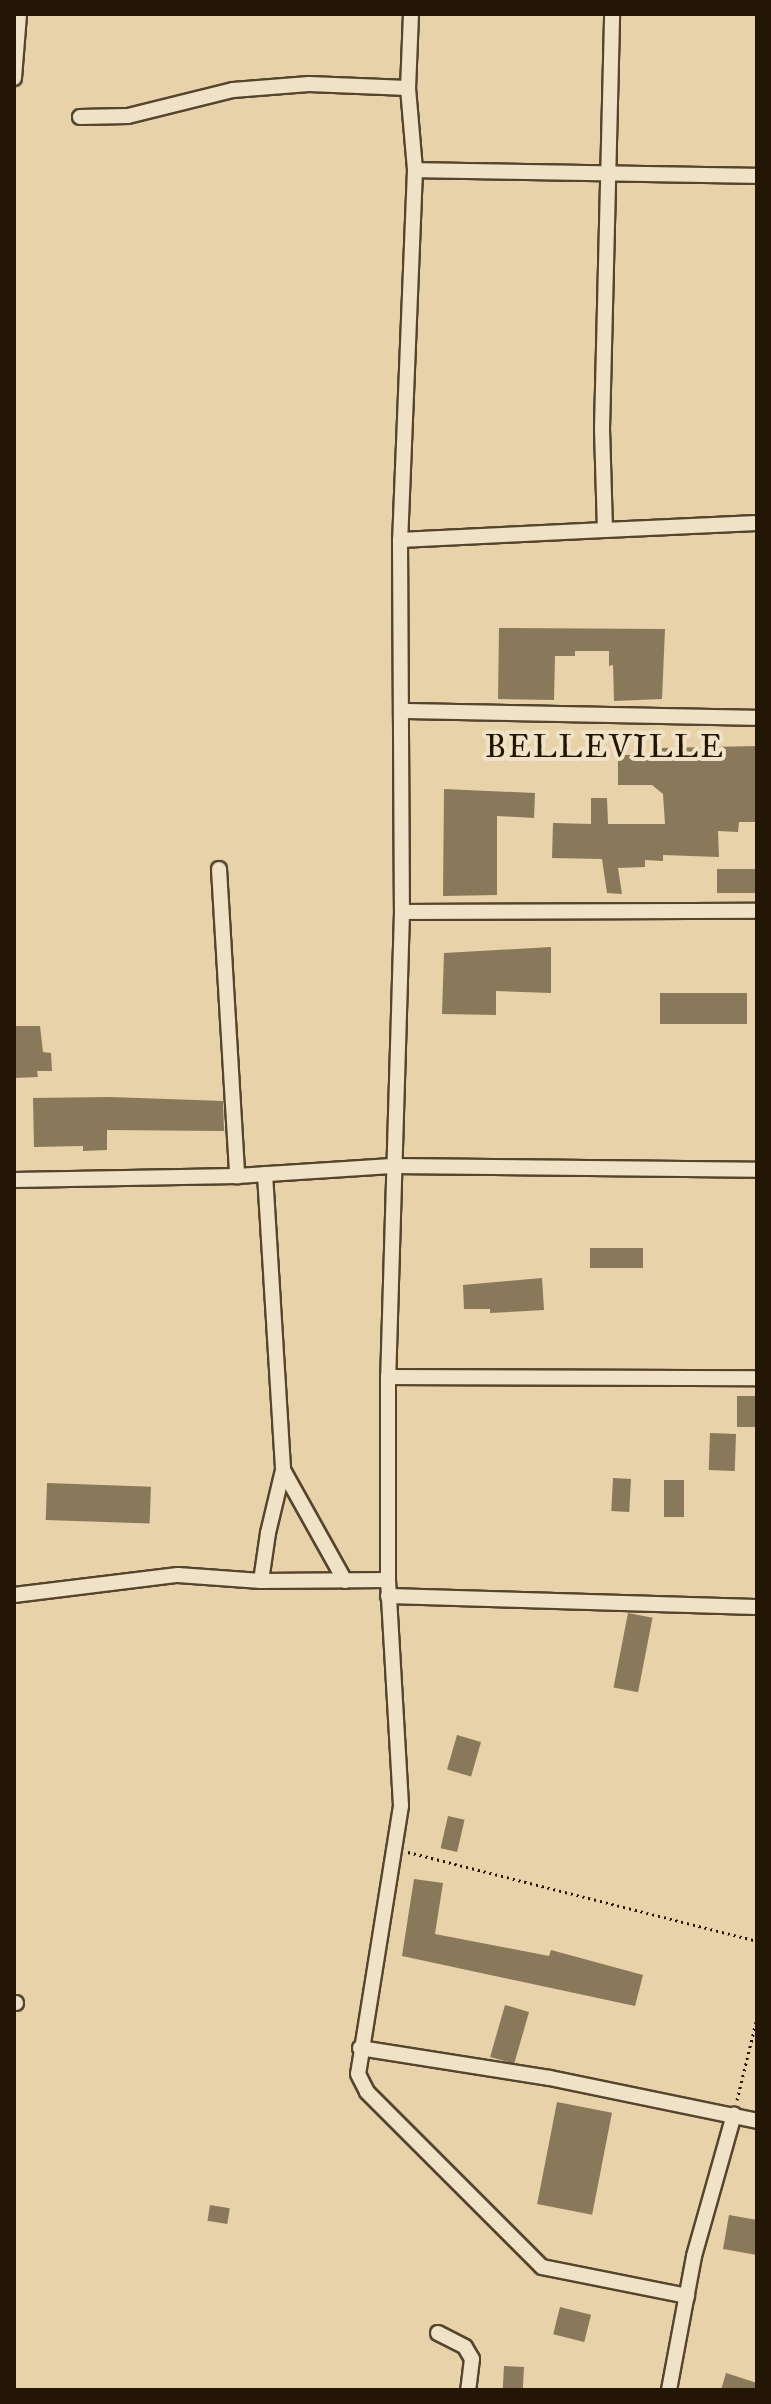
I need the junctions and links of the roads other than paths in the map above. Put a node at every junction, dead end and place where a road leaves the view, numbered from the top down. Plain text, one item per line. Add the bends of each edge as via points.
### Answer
1 (19, 14) edge
2 (411, 14) edge
3 (612, 14) edge
4 (14, 78) edge
5 (408, 88) junction
6 (80, 117) dead end
7 (415, 170) junction
8 (609, 171) junction
9 (757, 176) edge
10 (757, 523) edge
11 (605, 530) junction
12 (400, 540) junction
13 (401, 711) junction
14 (757, 718) edge
15 (219, 869) dead end
16 (757, 911) edge
17 (402, 912) junction
18 (392, 1166) junction
19 (757, 1170) edge
20 (265, 1174) junction
21 (237, 1176) junction
22 (14, 1180) edge
23 (388, 1377) junction
24 (757, 1378) edge
25 (283, 1470) junction
26 (388, 1580) junction
27 (261, 1581) junction
28 (345, 1581) junction
29 (14, 1595) edge
30 (388, 1596) junction
31 (757, 1607) edge
32 (360, 2048) junction
33 (734, 2115) junction
34 (757, 2121) edge
35 (687, 2296) junction
36 (438, 2333) dead end
37 (468, 2390) edge
38 (669, 2390) edge

1 - 4 street
2 - 5 street
3 - 8 street
5 - 6 street via 309,84 233,90 128,116
5 - 7 street
7 - 8 street
7 - 12 street
8 - 9 street
8 - 11 street via 602,429
10 - 11 street
11 - 12 street
12 - 13 street
13 - 14 street
13 - 17 street
15 - 21 street
16 - 17 street
17 - 18 street
18 - 19 street
18 - 20 street
18 - 23 street
20 - 21 street
20 - 25 street
21 - 22 street
23 - 24 street
23 - 26 street
25 - 27 street
25 - 28 street
26 - 28 street
26 - 30 street
27 - 28 street
27 - 29 street via 178,1575
30 - 31 street
30 - 32 street via 401,1806
32 - 33 street
32 - 35 street via 358,2074 367,2092 542,2267
33 - 34 street
33 - 35 street
35 - 38 street
36 - 37 street via 465,2347 472,2359

